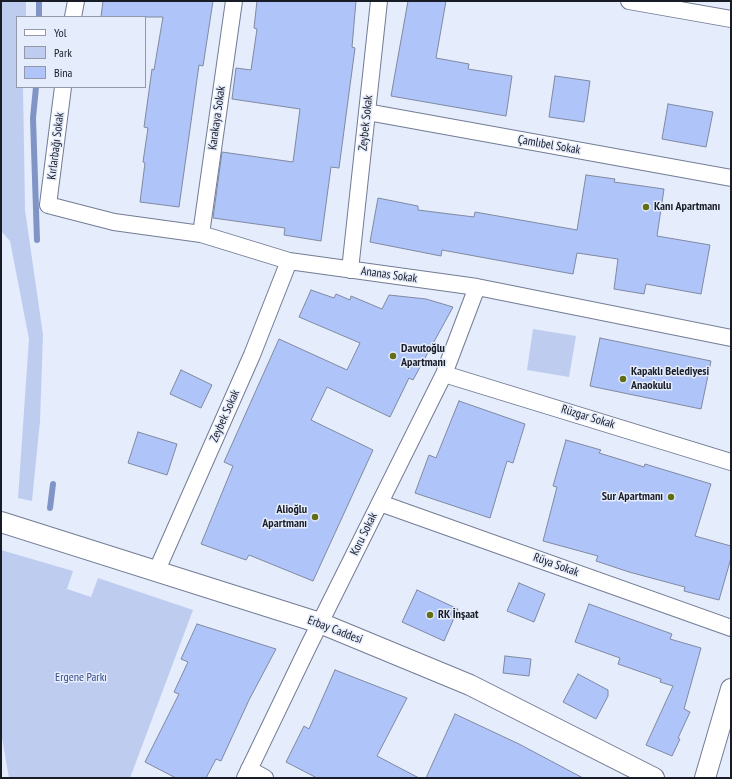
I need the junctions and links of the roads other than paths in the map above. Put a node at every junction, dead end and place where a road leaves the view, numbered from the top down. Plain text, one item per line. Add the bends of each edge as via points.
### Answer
1 (76, 1) edge
2 (234, 1) edge
3 (380, 1) edge
4 (629, 1) edge
5 (73, 16) edge
6 (731, 19) edge
7 (63, 88) edge
8 (367, 112) junction
9 (731, 178) edge
10 (48, 205) joint
11 (201, 234) junction
12 (289, 261) junction
13 (350, 270) junction
14 (477, 287) junction
15 (731, 338) edge
16 (444, 374) junction
17 (731, 462) edge
18 (380, 503) junction
19 (1, 522) edge
20 (157, 570) junction
21 (320, 623) junction
22 (731, 628) edge
23 (731, 689) edge
24 (247, 774) edge
25 (265, 778) edge
26 (654, 778) edge
27 (705, 778) edge

1 - 5 street
2 - 11 street, Karakaya Sokak
3 - 8 street, Zeybek Sokak
4 - 6 street
7 - 10 street, Kırlarbağı Sokak
8 - 9 street, Çamlıbel Sokak
8 - 13 street, Zeybek Sokak
10 - 11 street, Ananas Sokak via 114,222
11 - 12 street, Ananas Sokak
12 - 13 street, Ananas Sokak
12 - 20 street, Zeybek Sokak via 252,355
13 - 14 street, Ananas Sokak
14 - 15 street, Ananas Sokak
14 - 16 street, Koru Sokak
16 - 17 street, Rüzgar Sokak
16 - 18 street, Koru Sokak
18 - 21 street, Koru Sokak
18 - 22 street, Rüya Sokak
19 - 20 street, Erbay Caddesi
20 - 21 street, Erbay Caddesi
21 - 24 street, Koru Sokak
21 - 26 street, Erbay Caddesi via 470,685
23 - 27 street
24 - 25 street

